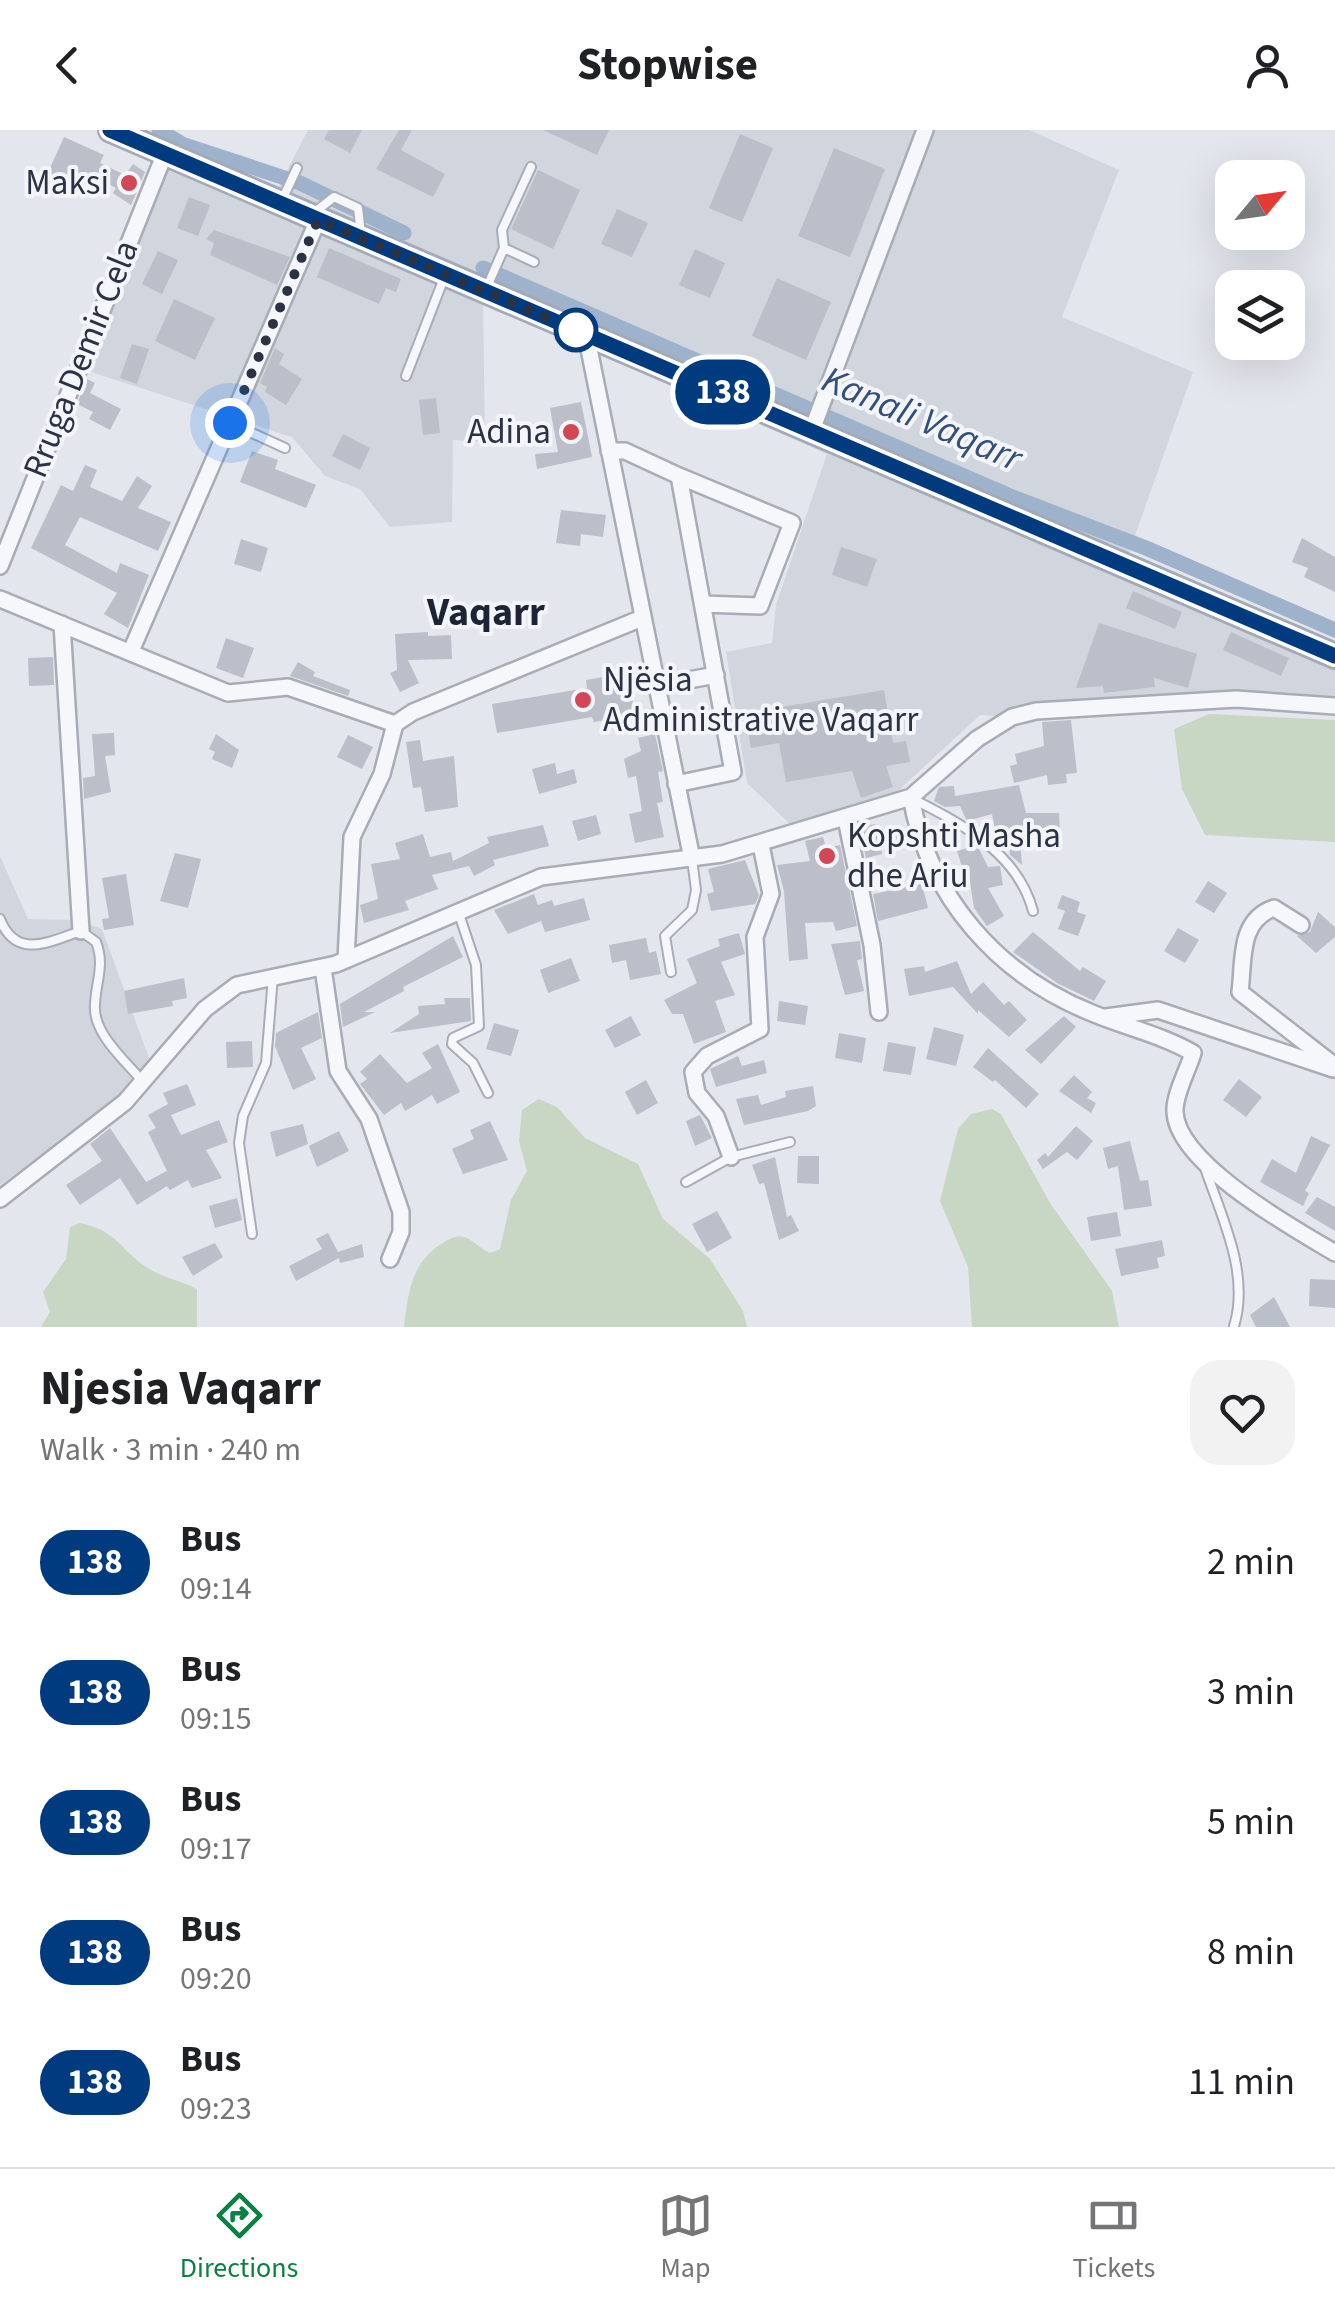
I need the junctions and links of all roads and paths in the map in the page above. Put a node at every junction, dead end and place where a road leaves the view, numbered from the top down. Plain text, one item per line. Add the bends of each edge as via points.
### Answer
1 (110, 130) edge
2 (925, 130) edge
3 (146, 135) edge
4 (165, 153) junction
5 (531, 167) dead end
6 (297, 168) dead end
7 (284, 196) junction
8 (319, 212) junction
9 (504, 248) junction
10 (534, 262) dead end
11 (445, 274) junction
12 (487, 285) junction
13 (586, 334) junction
14 (406, 376) dead end
15 (817, 417) junction
16 (230, 423) junction
17 (286, 448) dead end
18 (609, 451) junction
19 (679, 476) junction
20 (0, 566) edge
21 (0, 599) edge
22 (703, 604) junction
23 (642, 618) junction
24 (62, 624) junction
25 (131, 651) junction
26 (1335, 656) edge
27 (716, 675) junction
28 (656, 686) junction
29 (1335, 706) edge
30 (394, 724) junction
31 (676, 784) junction
32 (911, 798) junction
33 (846, 819) junction
34 (760, 845) junction
35 (692, 859) junction
36 (458, 910) junction
37 (1033, 911) dead end
38 (0, 919) edge
39 (1301, 925) dead end
40 (81, 931) junction
41 (346, 960) junction
42 (323, 968) junction
43 (671, 972) dead end
44 (272, 976) junction
45 (878, 1012) dead end
46 (1102, 1018) junction
47 (1335, 1068) edge
48 (144, 1083) junction
49 (488, 1093) dead end
50 (790, 1142) dead end
51 (731, 1157) junction
52 (1202, 1159) junction
53 (686, 1182) dead end
54 (0, 1199) edge
55 (252, 1234) dead end
56 (1335, 1253) edge
57 (390, 1259) dead end
58 (1234, 1326) edge

1 - 3 main road
2 - 15 street
3 - 4 main road
4 - 7 main road
4 - 20 street, Rruga Demir Cela
5 - 9 lane via 502,230
6 - 7 lane
7 - 8 main road
8 - 11 main road
8 - 16 street
9 - 10 lane
9 - 12 lane
11 - 12 main road
11 - 14 lane
12 - 13 main road
13 - 15 main road
13 - 18 street
15 - 26 main road
16 - 17 lane
16 - 25 street
18 - 19 street
18 - 23 street
19 - 22 street
19 - 22 street via 792,524 760,606
21 - 24 street
22 - 27 street
23 - 28 street
23 - 30 street
24 - 25 street
24 - 40 street
25 - 30 street via 228,693 288,687
27 - 28 street
27 - 31 street via 733,772
28 - 31 street
29 - 32 street via 1236,699 1036,711 977,738
30 - 41 street via 382,774 352,837
31 - 35 street
32 - 33 street
32 - 37 lane via 995,846 1028,892
32 - 46 street via 925,855 958,914 1023,975
33 - 34 street
33 - 45 street via 872,945
34 - 35 street
34 - 51 street via 771,894 754,936 760,1030 707,1056 693,1072 696,1093 716,1116
35 - 36 street via 541,877
35 - 43 lane via 692,910 665,936
36 - 41 street
36 - 49 lane via 476,965 479,1026 452,1044 473,1063
38 - 40 lane via 24,946
39 - 47 street via 1274,908 1260,914 1246,934 1240,992
40 - 48 lane via 101,955 94,1004 99,1027
41 - 42 street
42 - 44 street
42 - 57 street via 338,1071 369,1119 401,1212 402,1232
44 - 48 street via 220,994
44 - 55 lane via 266,1064 238,1142
46 - 47 street via 1158,1010
46 - 52 street via 1193,1053 1175,1112
48 - 54 street
50 - 51 lane
51 - 53 lane
52 - 56 street via 1241,1195
52 - 58 lane via 1240,1277

